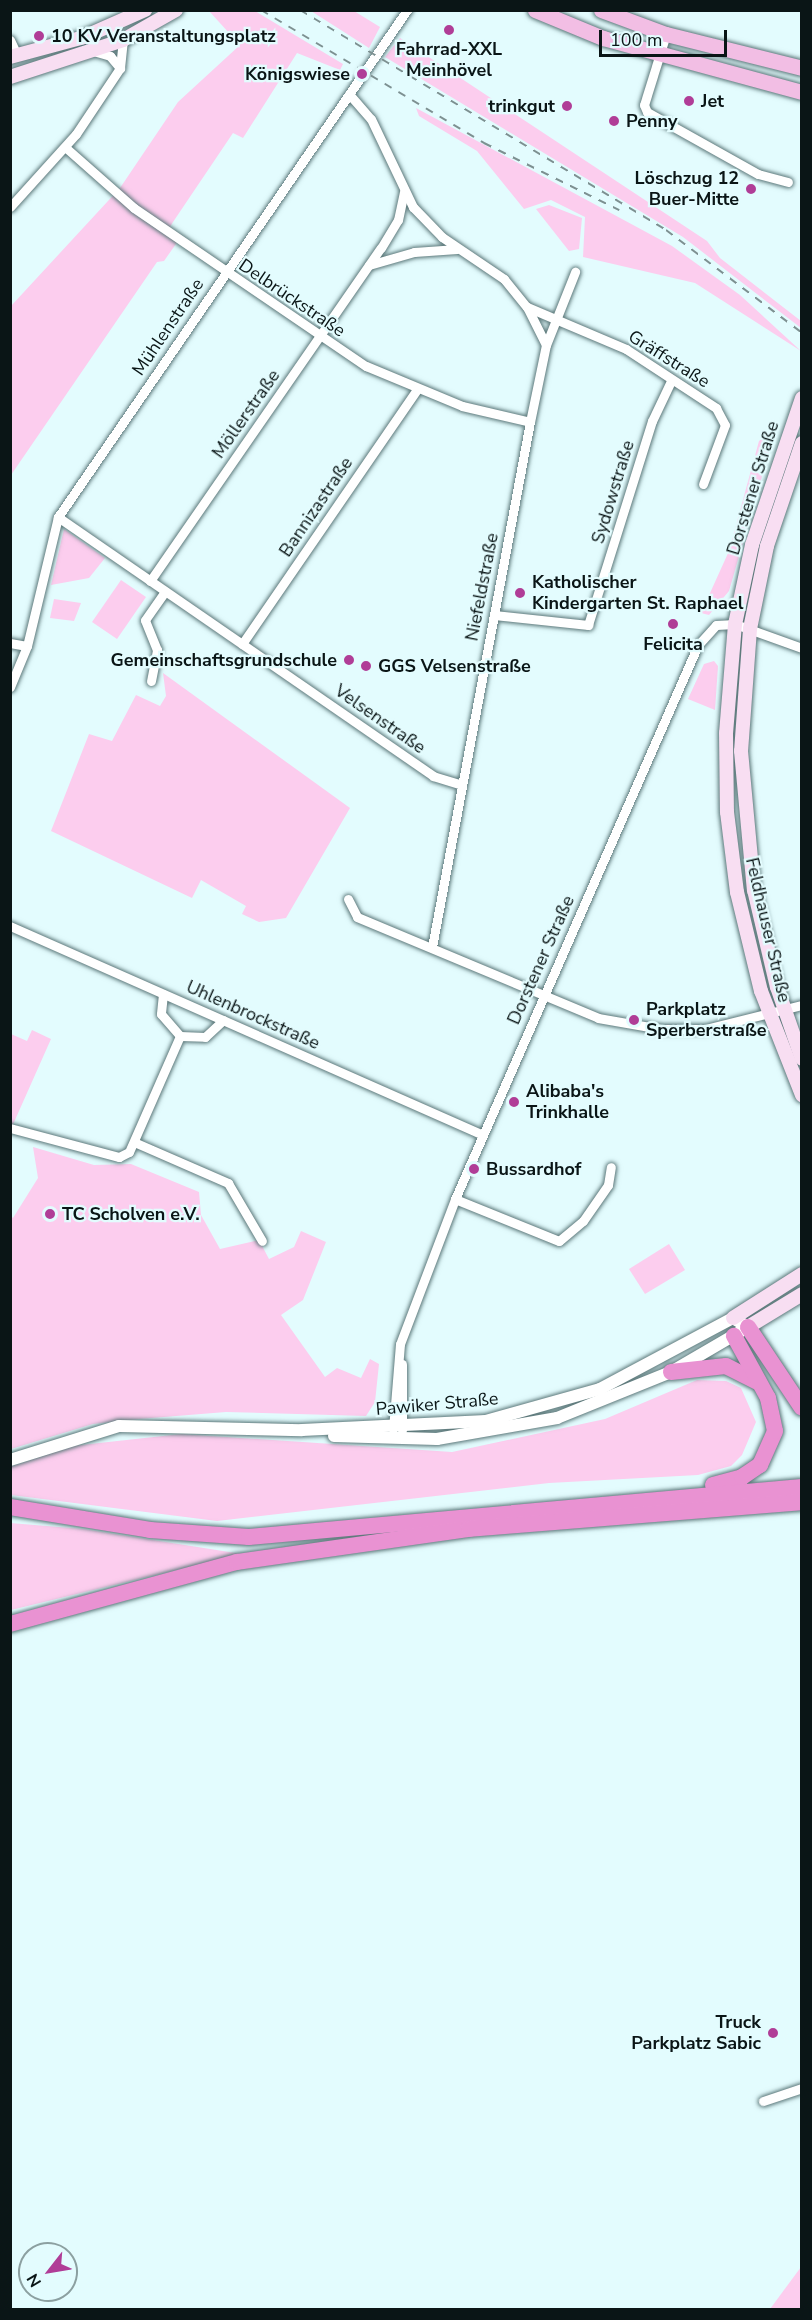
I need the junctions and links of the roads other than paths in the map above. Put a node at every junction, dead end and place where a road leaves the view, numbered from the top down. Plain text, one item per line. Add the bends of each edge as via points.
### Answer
1 (145, 10) edge
2 (176, 10) edge
3 (407, 10) edge
4 (535, 10) edge
5 (601, 10) edge
6 (108, 27) junction
7 (666, 34) junction
8 (10, 40) edge
9 (123, 40) junction
10 (93, 51) junction
11 (659, 55) junction
12 (14, 56) edge
13 (120, 68) junction
14 (801, 68) edge
15 (10, 77) edge
16 (801, 92) edge
17 (349, 94) junction
18 (65, 147) junction
19 (788, 182) dead end
20 (404, 192) junction
21 (10, 207) edge
22 (458, 249) junction
23 (369, 266) junction
24 (225, 272) junction
25 (575, 272) dead end
26 (527, 307) junction
27 (557, 317) junction
28 (318, 338) junction
29 (546, 345) junction
30 (671, 381) junction
31 (417, 389) junction
32 (801, 398) edge
33 (530, 422) junction
34 (801, 443) edge
35 (703, 484) dead end
36 (58, 517) junction
37 (150, 581) junction
38 (165, 591) junction
39 (494, 615) junction
40 (735, 624) junction
41 (750, 629) junction
42 (10, 643) edge
43 (242, 644) junction
44 (27, 646) junction
45 (801, 648) edge
46 (151, 681) dead end
47 (10, 687) edge
48 (462, 785) junction
49 (348, 899) dead end
50 (10, 926) edge
51 (432, 947) junction
52 (163, 994) junction
53 (546, 996) junction
54 (801, 1005) edge
55 (784, 1011) junction
56 (769, 1015) junction
57 (223, 1020) junction
58 (180, 1036) junction
59 (801, 1059) edge
60 (801, 1095) edge
61 (10, 1128) edge
62 (483, 1135) junction
63 (134, 1142) junction
64 (611, 1167) dead end
65 (455, 1199) junction
66 (262, 1241) dead end
67 (801, 1274) edge
68 (801, 1294) edge
69 (733, 1318) junction
70 (741, 1331) junction
71 (671, 1372) junction
72 (761, 1386) junction
73 (801, 1408) edge
74 (398, 1432) junction
75 (10, 1460) edge
76 (801, 1487) edge
77 (624, 1500) junction
78 (801, 1502) edge
79 (10, 1507) edge
80 (703, 1512) junction
81 (801, 1512) edge
82 (10, 1624) edge
83 (801, 2088) edge
84 (763, 2101) dead end

1 - 6 main road
2 - 9 main road
3 - 17 street, Mühlenstraße
4 - 11 main road
5 - 7 main road
6 - 9 street
6 - 10 street via 107,39
6 - 12 main road
7 - 11 street
7 - 14 main road
8 - 12 street
9 - 10 main road
9 - 13 street
10 - 13 street via 110,56
10 - 15 main road
11 - 16 main road
11 - 19 street via 647,112 758,174
13 - 18 street
17 - 20 street via 371,118
17 - 24 street, Mühlenstraße
18 - 21 street
18 - 24 street, Delbrückstraße via 134,208
20 - 22 street via 427,223
20 - 23 street, Möllerstraße via 398,220
22 - 23 street via 414,252
22 - 26 street via 504,279
23 - 28 street, Möllerstraße
24 - 28 street, Delbrückstraße
24 - 36 street, Mühlenstraße
25 - 27 street, Niefeldstraße
26 - 27 street, Gräffstraße
26 - 29 street
27 - 29 street, Niefeldstraße
27 - 30 street, Gräffstraße via 626,349
28 - 31 street, Delbrückstraße
28 - 37 street, Möllerstraße
29 - 33 street, Niefeldstraße
30 - 35 street, Gräffstraße via 716,408 725,425
30 - 39 street, Sydowstraße via 652,421 588,625
31 - 33 street, Delbrückstraße
31 - 43 street, Bannizastraße
32 - 40 main road, Dorstener Straße via 763,506
33 - 39 street, Niefeldstraße
34 - 41 main road, Dorstener Straße via 767,546
36 - 37 street, Velsenstraße
36 - 44 street, Mühlenstraße
37 - 38 street, Velsenstraße
38 - 43 street, Velsenstraße
38 - 46 street via 145,620 157,650
39 - 48 street, Niefeldstraße
40 - 41 street
40 - 53 street, Dorstener Straße via 716,625 698,645
40 - 56 main road, Feldhauser Straße via 727,698 727,812 737,892
41 - 45 street
41 - 55 main road, Feldhauser Straße via 741,751 743,810 753,890
42 - 44 street
43 - 48 street, Velsenstraße via 433,776
44 - 47 street, Mühlenstraße
48 - 51 street, Niefeldstraße
49 - 51 street via 357,916
50 - 52 street, Uhlenbrockstraße
51 - 53 street
52 - 57 street, Uhlenbrockstraße
52 - 58 street via 161,1014
53 - 56 street via 598,1018 662,1029 705,1029
53 - 62 street, Dorstener Straße
54 - 55 street
55 - 56 street
55 - 59 main road, Feldhauser Straße
56 - 60 main road, Feldhauser Straße
57 - 58 street via 205,1037
57 - 62 street, Uhlenbrockstraße
58 - 63 street
61 - 63 street via 119,1157
62 - 65 street, Dorstener Straße
63 - 66 street via 228,1183
64 - 65 street via 608,1185 583,1221 560,1242
65 - 74 street, Dorstener Straße via 403,1334
67 - 69 main road, Pawiker Straße
68 - 70 main road, Pawiker Straße
69 - 70 street
69 - 74 street, Pawiker Straße via 600,1389 486,1421
70 - 71 street, Pawiker Straße
70 - 72 highway
70 - 73 highway
71 - 72 highway via 726,1366
71 - 74 street, Pawiker Straße via 557,1418 470,1436
72 - 77 highway via 774,1412 775,1431 760,1465 721,1485 653,1490
74 - 75 street, Pawiker Straße via 119,1426
76 - 77 highway
77 - 79 highway via 249,1537 150,1530
78 - 80 highway
80 - 81 highway
80 - 82 highway via 469,1529 237,1562
83 - 84 street

